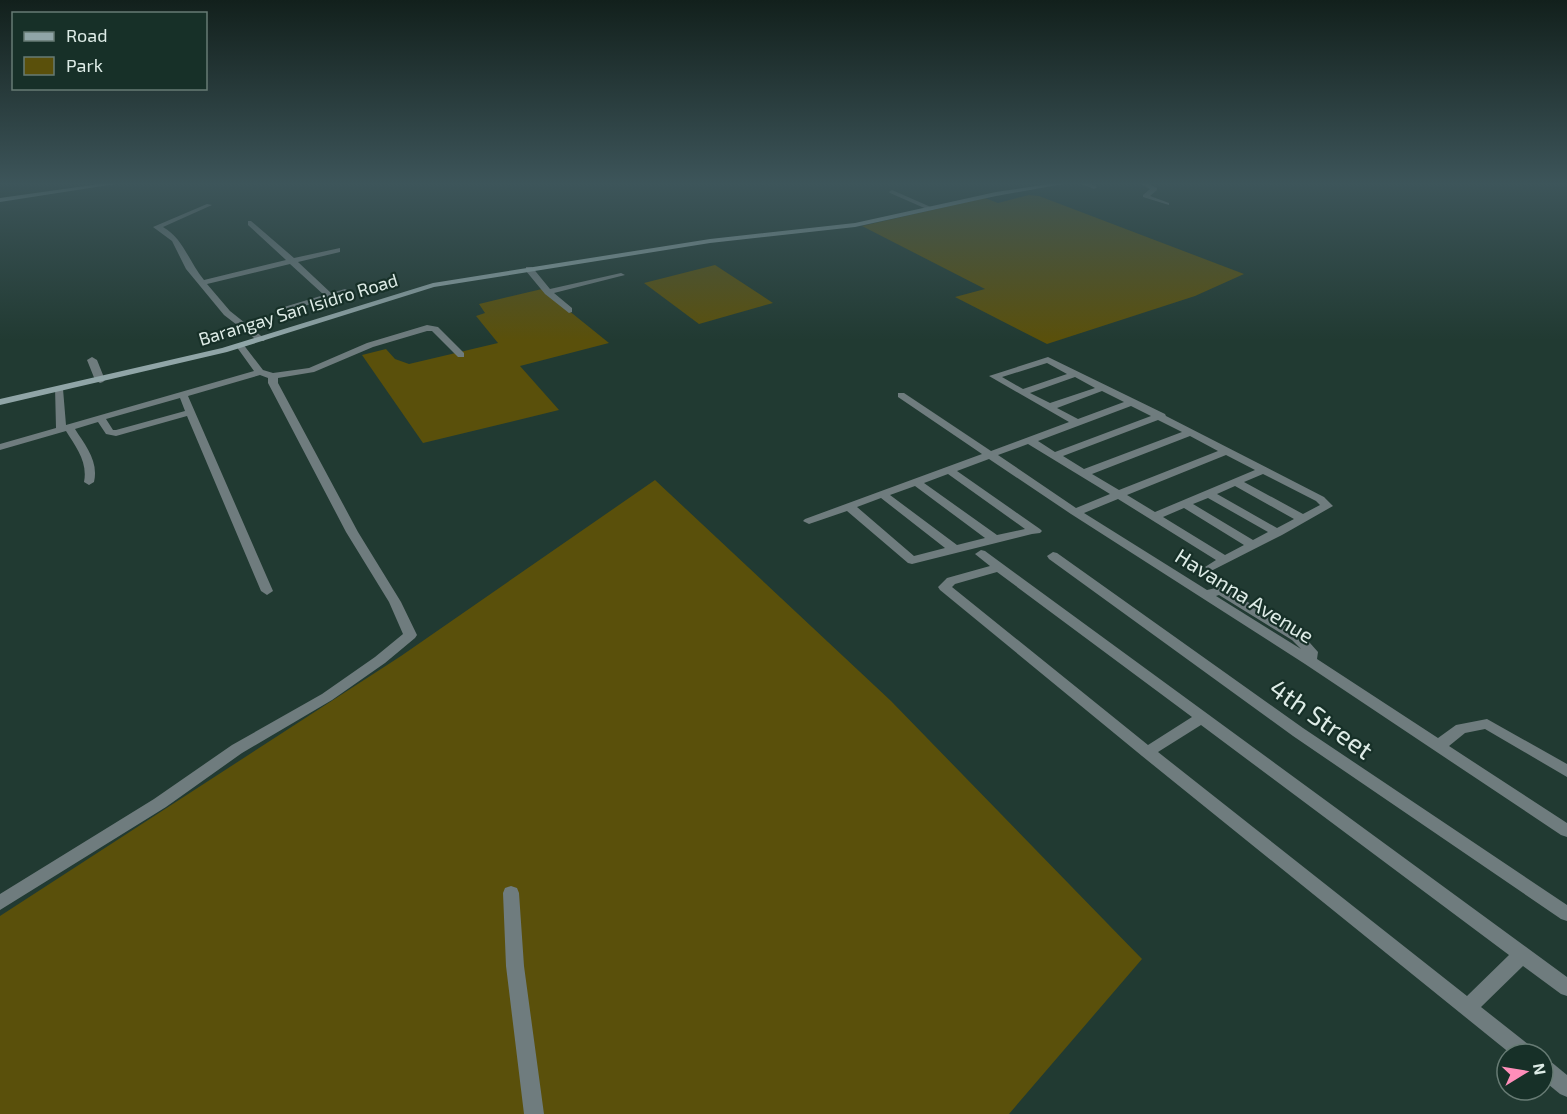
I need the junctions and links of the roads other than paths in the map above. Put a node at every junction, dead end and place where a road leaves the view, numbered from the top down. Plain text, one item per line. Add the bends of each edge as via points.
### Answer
1 (171, 236) edge
2 (266, 236) edge
3 (761, 236) edge
4 (337, 250) dead end
5 (293, 260) junction
6 (529, 270) junction
7 (621, 274) dead end
8 (204, 282) junction
9 (345, 291) dead end
10 (548, 292) junction
11 (330, 296) junction
12 (287, 309) dead end
13 (569, 310) dead end
14 (261, 339) junction
15 (240, 346) junction
16 (461, 355) dead end
17 (93, 360) dead end
18 (260, 372) junction
19 (1075, 374) junction
20 (273, 376) junction
21 (100, 380) junction
22 (1103, 388) junction
23 (58, 389) junction
24 (1023, 392) junction
25 (183, 394) junction
26 (901, 395) dead end
27 (0, 402) edge
28 (1131, 403) junction
29 (1049, 407) junction
30 (191, 412) junction
31 (1161, 416) junction
32 (101, 419) junction
33 (1077, 423) junction
34 (65, 429) junction
35 (1192, 432) junction
36 (1029, 440) junction
37 (0, 447) edge
38 (1228, 451) junction
39 (988, 454) junction
40 (1053, 456) junction
41 (949, 470) junction
42 (1264, 470) junction
43 (1082, 474) junction
44 (89, 482) dead end
45 (916, 482) junction
46 (1235, 482) junction
47 (882, 494) junction
48 (1209, 494) junction
49 (1118, 495) junction
50 (1185, 504) junction
51 (848, 506) junction
52 (1075, 512) junction
53 (1153, 517) junction
54 (1303, 519) junction
55 (809, 520) dead end
56 (1278, 533) junction
57 (994, 539) junction
58 (1253, 545) junction
59 (954, 549) junction
60 (981, 554) dead end
61 (1053, 556) dead end
62 (1225, 560) junction
63 (1211, 567) dead end
64 (998, 568) junction
65 (267, 591) dead end
66 (1200, 719) junction
67 (1438, 746) junction
68 (1147, 752) junction
69 (1567, 771) edge
70 (1567, 831) edge
71 (511, 893) dead end
72 (0, 903) edge
73 (1567, 914) edge
74 (1522, 955) junction
75 (1567, 988) edge
76 (1468, 1007) junction
77 (1511, 1042) edge
78 (1555, 1078) edge
79 (1567, 1087) edge
80 (534, 1114) edge

1 - 8 street via 189,267
2 - 5 street
3 - 6 street, Barangay San Isidro Road
4 - 5 street
5 - 8 street
5 - 11 street
6 - 10 street
6 - 14 street, Barangay San Isidro Road via 417,289
7 - 10 street
8 - 14 street via 227,313
9 - 11 street
10 - 13 street
11 - 12 street
14 - 15 street, Barangay San Isidro Road
15 - 18 street
15 - 21 street, Barangay San Isidro Road
16 - 20 street via 430,328 370,345 311,370
17 - 21 street
18 - 20 street
18 - 25 street
19 - 22 street
19 - 24 street
19 - 24 street via 1048,360 994,376
20 - 72 street via 273,383 410,635 327,697 237,749 160,803
21 - 23 street, Barangay San Isidro Road
22 - 28 street
22 - 29 street
23 - 27 street, Barangay San Isidro Road
23 - 34 street
24 - 29 street
25 - 30 street
25 - 32 street
26 - 39 street, Havanna Avenue
28 - 31 street
28 - 33 street
29 - 33 street
30 - 32 street via 118,433 110,432
30 - 65 street
31 - 35 street
31 - 40 street
32 - 34 street
33 - 36 street
34 - 37 street
34 - 44 street via 91,465
35 - 38 street
35 - 43 street
36 - 39 street
36 - 40 street
38 - 42 street
38 - 49 street
39 - 41 street
39 - 52 street, Havanna Avenue
40 - 43 street
41 - 45 street
41 - 57 street via 1035,530
42 - 46 street
42 - 54 street via 1327,506
43 - 49 street
45 - 47 street
45 - 57 street
46 - 48 street
46 - 54 street
47 - 51 street
47 - 59 street
48 - 50 street
48 - 56 street
49 - 52 street
49 - 53 street
50 - 53 street
50 - 58 street
51 - 55 street
51 - 59 street via 912,560
52 - 67 street, Havanna Avenue via 1204,595 1224,592 1297,637 1311,652 1310,661
53 - 62 street
54 - 56 street
56 - 58 street
57 - 59 street
58 - 62 street
60 - 64 street
61 - 73 street, 4th Street via 1298,732
62 - 63 street
64 - 66 street
64 - 68 street via 945,586
66 - 68 street
66 - 74 street
67 - 69 street via 1461,729 1487,724
67 - 70 street, Havanna Avenue
68 - 76 street
71 - 80 street
74 - 75 street
74 - 76 street
76 - 77 street
78 - 79 street

